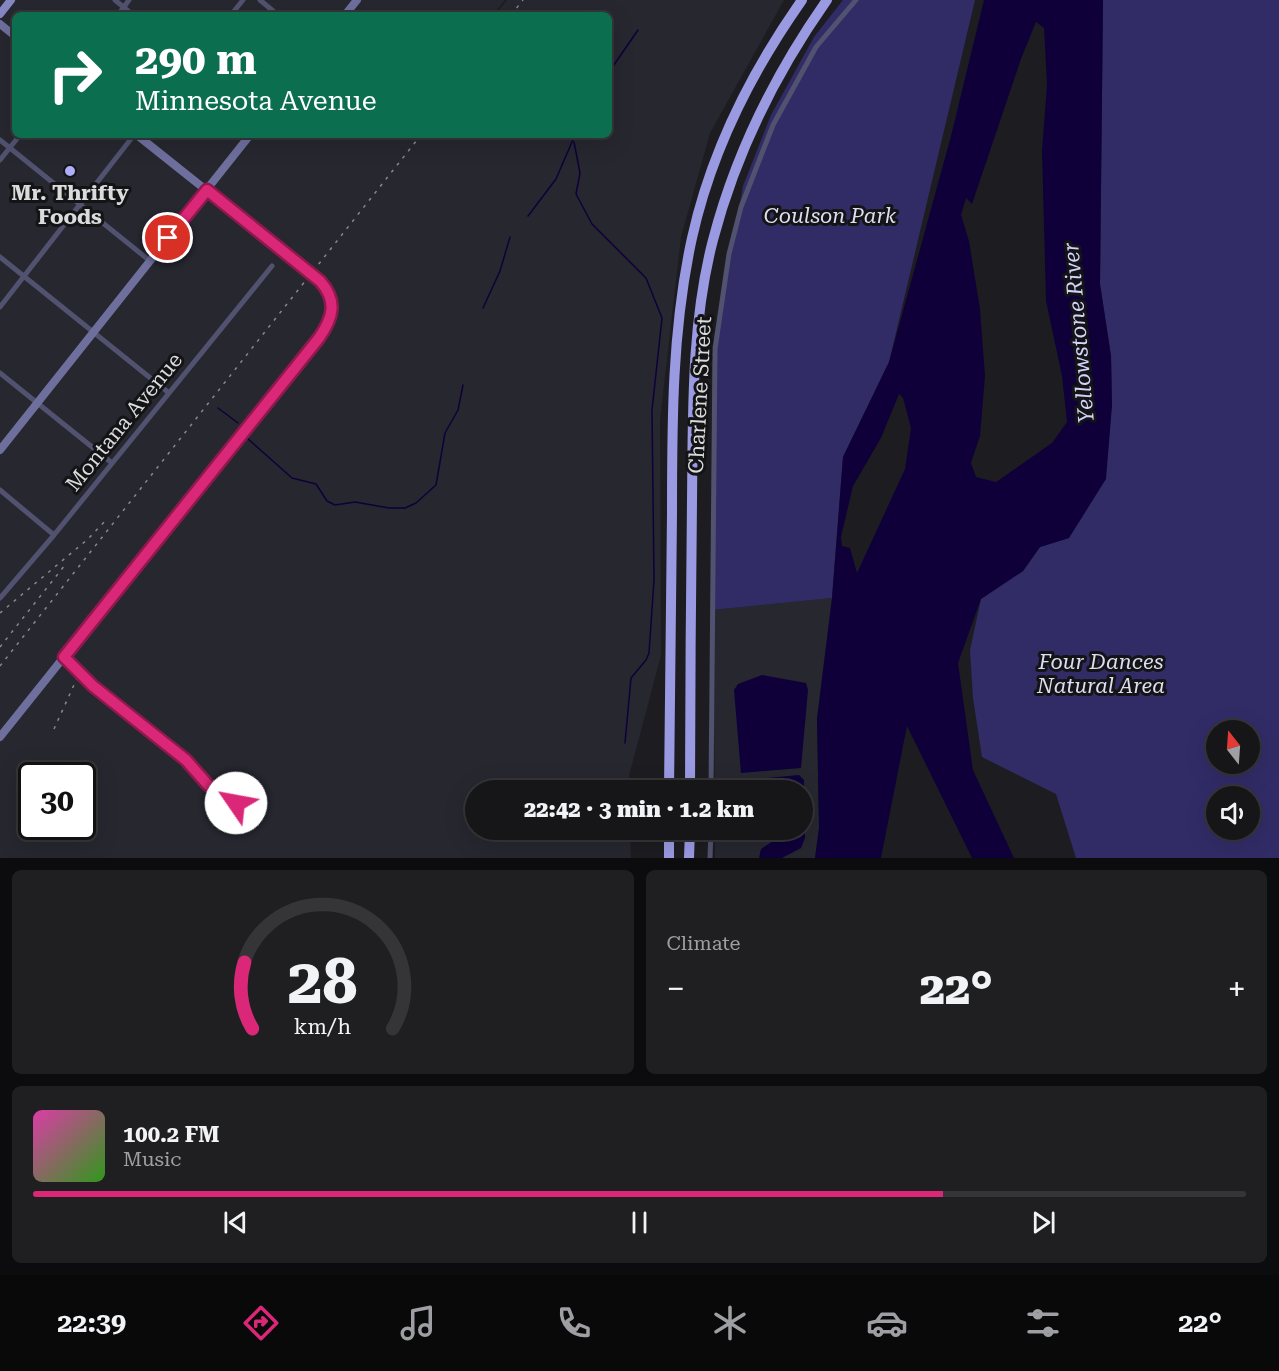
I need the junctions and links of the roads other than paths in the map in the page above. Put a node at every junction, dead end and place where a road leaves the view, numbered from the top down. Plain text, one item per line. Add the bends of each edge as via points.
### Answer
1 (11, 0) edge
2 (115, 0) edge
3 (129, 0) edge
4 (243, 0) edge
5 (260, 0) edge
6 (357, 0) edge
7 (802, 0) edge
8 (827, 0) edge
9 (856, 0) edge
10 (124, 8) junction
11 (120, 12) edge
12 (129, 12) edge
13 (233, 12) edge
14 (274, 12) edge
15 (347, 12) edge
16 (0, 14) edge
17 (0, 24) edge
18 (12, 34) edge
19 (18, 138) edge
20 (134, 138) edge
21 (140, 138) edge
22 (248, 138) edge
23 (0, 140) edge
24 (10, 148) junction
25 (0, 160) edge
26 (207, 190) junction
27 (80, 204) junction
28 (0, 256) edge
29 (150, 261) junction
30 (272, 266) dead end
31 (24, 275) junction
32 (0, 307) edge
33 (94, 332) junction
34 (0, 373) edge
35 (169, 393) junction
36 (38, 403) junction
37 (0, 450) edge
38 (112, 463) junction
39 (0, 490) edge
40 (54, 535) junction
41 (1, 596) edge
42 (64, 657) junction
43 (0, 737) edge
44 (669, 780) edge
45 (690, 780) edge
46 (711, 780) edge
47 (236, 803) dead end
48 (669, 840) edge
49 (690, 840) edge
50 (711, 840) edge
51 (669, 858) edge
52 (689, 858) edge
53 (710, 858) edge

1 - 16 main road
2 - 10 street
3 - 10 street
4 - 13 street
5 - 14 street
6 - 15 street
7 - 44 highway via 742,98 715,165 693,236 678,316 672,465
8 - 45 highway via 795,45 761,107 733,174 712,242 698,319
9 - 46 street, Charlene Street via 816,47 773,125 741,207 729,254 715,349
10 - 11 street
10 - 12 street
17 - 18 street
19 - 24 street
20 - 27 street
21 - 26 street
22 - 26 street
23 - 24 street
24 - 25 street
24 - 27 street
26 - 29 street
26 - 42 street via 320,281 331,296 332,314 327,327
27 - 29 street
27 - 31 street
28 - 31 street
29 - 33 street
30 - 35 street, Montana Avenue
31 - 32 street
31 - 33 street
33 - 35 street
33 - 36 street
34 - 36 street
35 - 38 street, Montana Avenue
36 - 37 street
36 - 38 street
38 - 40 street, Montana Avenue
39 - 40 street
40 - 41 street, Montana Avenue
42 - 43 street
42 - 47 street via 93,686 186,760 208,785
48 - 51 highway
49 - 52 highway
50 - 53 street

